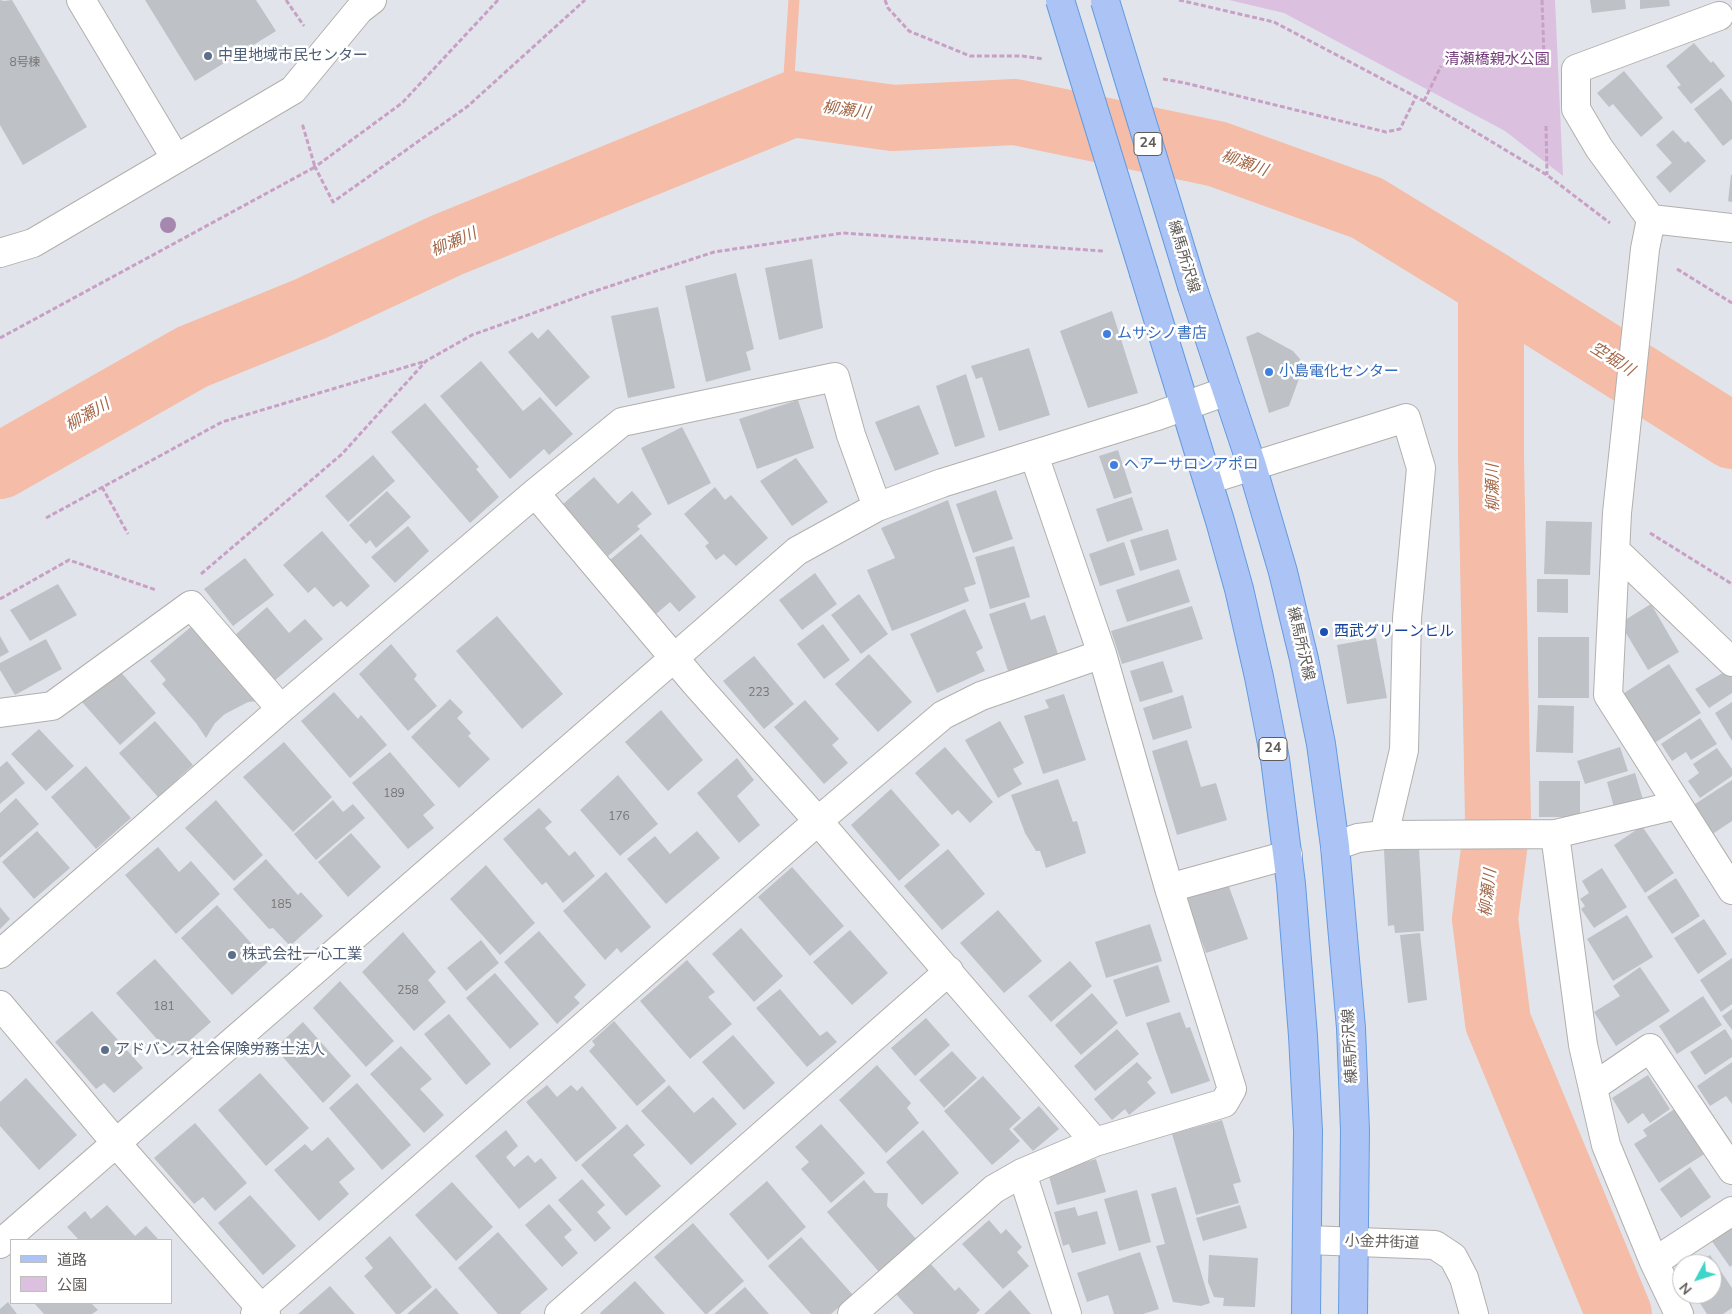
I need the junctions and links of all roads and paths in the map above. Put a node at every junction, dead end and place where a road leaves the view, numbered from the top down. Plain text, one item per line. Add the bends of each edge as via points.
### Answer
1 (81, 0) edge
2 (372, 0) edge
3 (498, 0) edge
4 (585, 0) edge
5 (1060, 0) edge
6 (1105, 0) edge
7 (1179, 0) edge
8 (1719, 16) dead end
9 (1442, 66) dead end
10 (293, 90) junction
11 (1416, 96) junction
12 (1424, 101) junction
13 (1400, 129) dead end
14 (176, 159) junction
15 (315, 167) junction
16 (1652, 219) junction
17 (1732, 228) edge
18 (1103, 251) dead end
19 (0, 252) edge
20 (1644, 253) junction
21 (1732, 303) edge
22 (0, 338) edge
23 (426, 361) junction
24 (1226, 391) junction
25 (1184, 406) junction
26 (1034, 455) junction
27 (1252, 466) junction
28 (1208, 480) junction
29 (102, 487) junction
30 (535, 493) junction
31 (877, 507) junction
32 (1618, 508) junction
33 (46, 518) dead end
34 (128, 534) dead end
35 (1616, 550) junction
36 (198, 577) dead end
37 (1732, 584) edge
38 (157, 590) dead end
39 (0, 599) edge
40 (1102, 654) junction
41 (675, 659) junction
42 (1732, 662) edge
43 (281, 709) junction
44 (0, 713) edge
45 (1677, 805) junction
46 (818, 820) junction
47 (1543, 834) junction
48 (1384, 835) junction
49 (1335, 846) junction
50 (1288, 855) junction
51 (1169, 888) junction
52 (1732, 890) edge
53 (0, 954) edge
54 (949, 971) junction
55 (0, 1005) edge
56 (1593, 1087) junction
57 (1095, 1142) junction
58 (116, 1143) junction
59 (1732, 1170) edge
60 (1022, 1173) junction
61 (1732, 1212) edge
62 (1308, 1240) junction
63 (1355, 1242) junction
64 (0, 1244) edge
65 (1654, 1262) junction
66 (261, 1312) edge
67 (559, 1314) edge
68 (852, 1314) edge
69 (1067, 1314) edge
70 (1306, 1314) edge
71 (1353, 1314) edge
72 (1474, 1314) edge
73 (1679, 1314) edge

1 - 14 street
2 - 10 street via 359,10
3 - 15 path via 402,103
4 - 15 path via 468,106 333,202
5 - 25 main road, 24, bridge
6 - 24 main road, 練馬所沢線 / 24, bridge
7 - 11 path via 1274,22
8 - 16 street via 1576,69 1576,109 1599,148
9 - 12 path
10 - 14 street
10 - 15 path
11 - 12 path
11 - 13 path
12 - 20 path via 1547,176
14 - 19 street via 33,243
15 - 22 path
16 - 17 street
16 - 20 street
18 - 23 path via 843,233 714,252 472,335
20 - 21 path
20 - 32 street
23 - 29 path via 222,422
23 - 36 path via 342,454
24 - 25 street
24 - 27 main road, 練馬所沢線 / 24
25 - 26 street
25 - 28 main road, 24
26 - 31 street
26 - 40 street
27 - 28 street
27 - 48 street via 1406,418 1421,468 1406,618 1404,750
27 - 49 main road, 練馬所沢線 / 24 via 1304,659
28 - 50 main road, 24 via 1239,589 1259,677 1275,759
29 - 33 path
29 - 34 path
30 - 31 street via 622,422 835,377 851,435
30 - 41 street
30 - 43 street
31 - 41 street via 797,551
32 - 35 street
32 - 37 path
35 - 42 street
35 - 45 street via 1608,695
38 - 39 path via 69,560
40 - 46 street via 981,696 943,715
40 - 51 street
41 - 46 street
41 - 58 street
43 - 44 street via 191,605 52,706
43 - 53 street
45 - 47 street
45 - 52 street
46 - 54 street
46 - 66 street
47 - 48 street
47 - 56 street
48 - 49 street via 1358,838
49 - 63 main road, 練馬所沢線 / 24 via 1350,1028 1355,1131
50 - 51 street
50 - 62 main road, 24 via 1305,1064
51 - 57 street via 1232,1089 1224,1103
54 - 57 street
54 - 67 street
55 - 58 street
56 - 59 street via 1650,1048
56 - 65 street via 1606,1145
57 - 60 street
58 - 64 street
58 - 66 street
60 - 68 street via 994,1189
60 - 69 street
61 - 65 street
62 - 63 street, 小金井街道
62 - 70 main road, 24
63 - 71 main road, 練馬所沢線 / 24
63 - 72 street, 小金井街道 via 1434,1245 1452,1257 1464,1278
65 - 73 street

